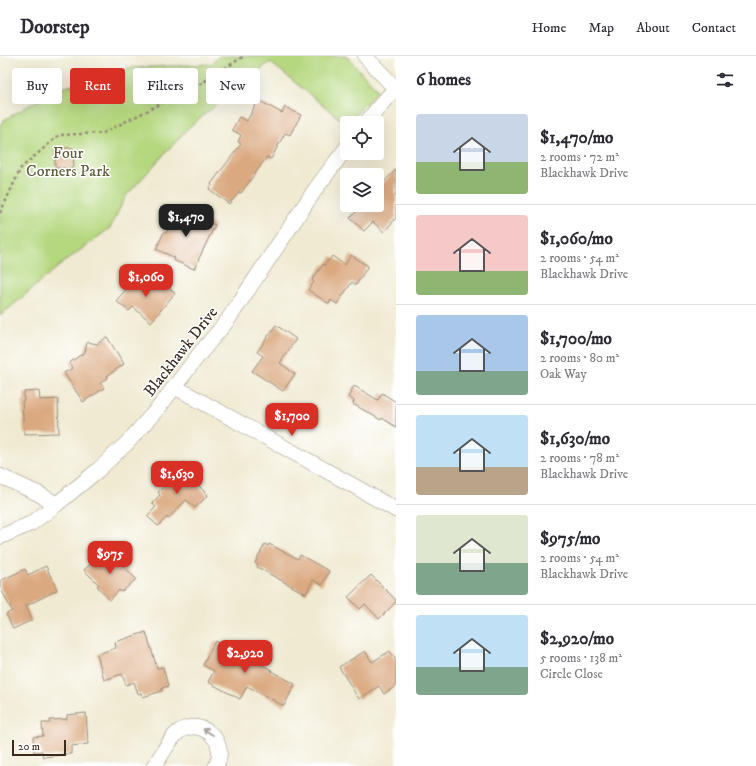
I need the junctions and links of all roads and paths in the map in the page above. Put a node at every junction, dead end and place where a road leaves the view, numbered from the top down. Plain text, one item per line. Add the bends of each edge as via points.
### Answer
1 (244, 56) edge
2 (365, 56) edge
3 (396, 88) edge
4 (372, 116) edge
5 (340, 156) edge
6 (0, 213) edge
7 (175, 387) junction
8 (0, 476) edge
9 (57, 504) junction
10 (396, 510) edge
11 (0, 537) edge
12 (154, 766) edge
13 (216, 766) edge

1 - 6 path via 202,83 103,133 59,135 21,168
2 - 3 street
3 - 4 street
5 - 7 street, Blackhawk Drive via 227,321
7 - 9 street, Blackhawk Drive via 128,442
7 - 10 street
8 - 9 street
9 - 11 street, Blackhawk Drive via 32,523
13 -> 12 street via 220,757 218,743 214,736 202,728 195,727 176,734

